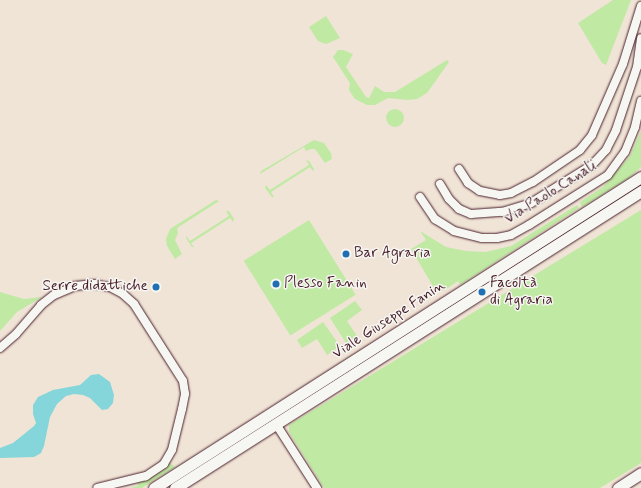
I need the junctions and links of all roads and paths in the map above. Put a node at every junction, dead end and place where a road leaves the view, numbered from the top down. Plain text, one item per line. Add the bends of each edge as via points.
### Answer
1 (641, 6) edge
2 (641, 38) edge
3 (641, 101) edge
4 (459, 170) dead end
5 (641, 177) edge
6 (440, 184) dead end
7 (641, 192) edge
8 (420, 197) dead end
9 (439, 313) junction
10 (0, 348) edge
11 (276, 424) junction
12 (641, 474) edge
13 (97, 488) edge
14 (154, 488) edge
15 (175, 488) edge
16 (317, 488) edge
17 (618, 488) edge

1 - 4 street, Via Paolo Canali via 624,64 592,135 580,150 533,182 511,193 500,195 480,191 468,183
2 - 6 street via 637,67 616,130 606,150 592,165 531,203 517,209 496,212 471,214 459,209
3 - 8 street, Via Paolo Canali via 635,127 625,152 608,175 511,235 482,238 454,231 435,219
5 - 9 main road, Viale Giuseppe Fanin
7 - 9 main road, Viale Giuseppe Fanin
9 - 11 main road, Viale Giuseppe Fanin
9 - 14 main road, Viale Giuseppe Fanin
10 - 13 street via 41,305 71,287 84,284 102,285 117,290 134,304 183,381 182,408 174,443 164,464 146,476
11 - 15 main road, Viale Giuseppe Fanin
11 - 16 street
12 - 17 main road

